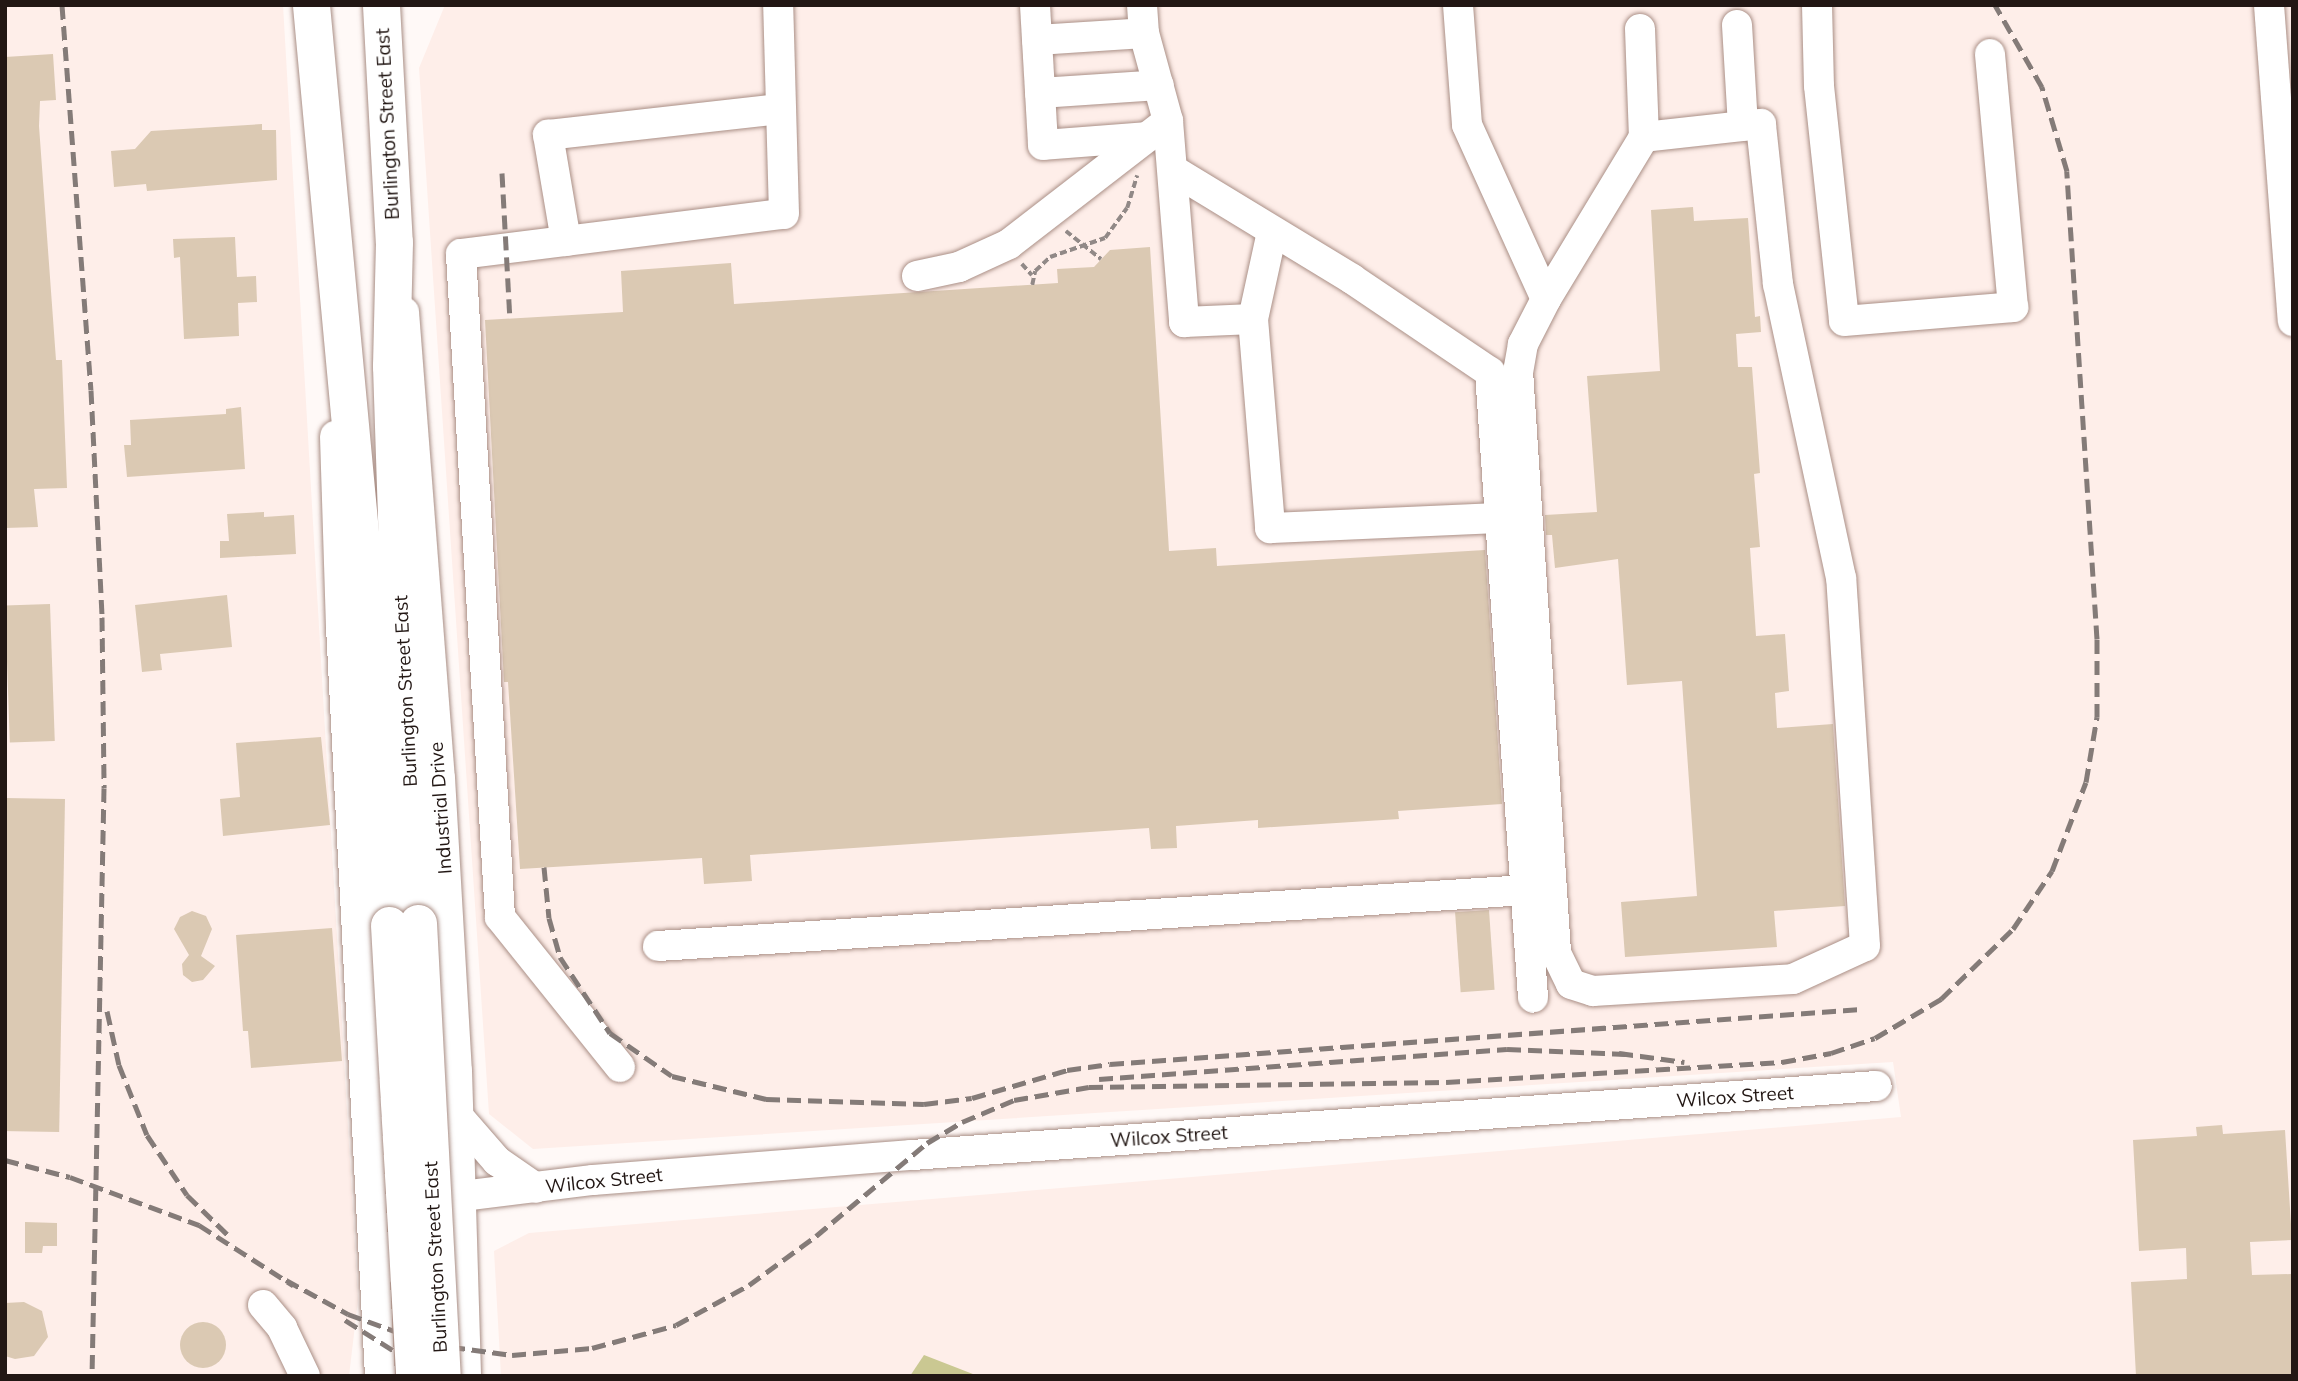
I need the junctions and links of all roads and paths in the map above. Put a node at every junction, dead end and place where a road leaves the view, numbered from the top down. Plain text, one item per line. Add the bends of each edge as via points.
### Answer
1 (311, 5) edge
2 (381, 5) edge
3 (397, 5) edge
4 (778, 5) edge
5 (1035, 5) edge
6 (1458, 5) edge
7 (1817, 5) edge
8 (2269, 5) edge
9 (1143, 19) edge
10 (1737, 25) dead end
11 (1640, 29) dead end
12 (1037, 40) junction
13 (1990, 54) dead end
14 (387, 81) junction
15 (1159, 85) junction
16 (1040, 93) junction
17 (781, 108) junction
18 (1743, 126) junction
19 (1157, 129) junction
20 (1644, 136) junction
21 (1173, 170) junction
22 (1049, 215) junction
23 (329, 219) junction
24 (1272, 232) junction
25 (566, 241) junction
26 (394, 242) junction
27 (1086, 247) junction
28 (1101, 260) dead end
29 (917, 276) dead end
30 (1032, 285) dead end
31 (1546, 299) junction
32 (1253, 319) junction
33 (2293, 321) edge
34 (1500, 518) junction
35 (1527, 890) junction
36 (404, 924) junction
37 (658, 946) dead end
38 (1533, 998) dead end
39 (620, 1067) dead end
40 (1877, 1086) dead end
41 (457, 1115) junction
42 (368, 1117) junction
43 (536, 1188) junction
44 (462, 1196) junction
45 (377, 1275) junction
46 (263, 1305) dead end
47 (305, 1376) edge
48 (380, 1376) edge
49 (414, 1376) edge
50 (442, 1376) edge
51 (466, 1376) edge

1 - 23 main road, Burlington Street East
2 - 14 main road, Burlington Street East
3 - 14 main road
4 - 17 street
5 - 12 street
6 - 31 street via 1467,125
7 - 13 street via 1819,86 1844,321 2013,307
8 - 33 street
9 - 12 street
9 - 15 street
10 - 18 street
11 - 20 street
12 - 16 street
14 - 26 main road, Burlington Street East
15 - 16 street
15 - 19 street
16 - 19 street via 1043,145
17 - 25 street via 784,214
17 - 25 street via 548,135
18 - 20 street
18 - 31 street via 1761,124 1778,284 1828,504 1847,642 1865,946 1806,974 1778,981 1593,991 1571,984 1559,966 1518,371 1523,344
19 - 21 street
19 - 22 street
19 - 27 path via 1127,208 1105,238
20 - 31 street
21 - 24 street
21 - 32 street via 1184,322
22 - 27 path
22 - 29 street via 993,253
23 - 36 main road, Burlington Street East via 337,257 369,629
23 - 42 street, Burlington Street East via 341,627
24 - 32 street
24 - 34 street via 1352,279 1490,372
25 - 39 street via 461,254 500,917
26 - 36 main road, Burlington Street East via 391,366
26 - 41 street, Industrial Drive via 412,368
27 - 28 path
27 - 30 path via 1044,261 1032,275
32 - 34 street via 1270,528
34 - 35 street
35 - 37 street
35 - 38 street
36 - 49 main road, Burlington Street East, bridge
36 - 50 main road, Burlington Street East, bridge
40 - 43 street, Wilcox Street via 912,1155
41 - 43 street via 497,1161
41 - 44 street, Industrial Drive
42 - 44 street via 386,1147 419,1178
42 - 45 street, Burlington Street East
43 - 44 street, Wilcox Street
44 - 45 street via 422,1221 394,1248
44 - 51 street, Industrial Drive
45 - 48 street, Burlington Street East
46 - 47 street via 282,1328

